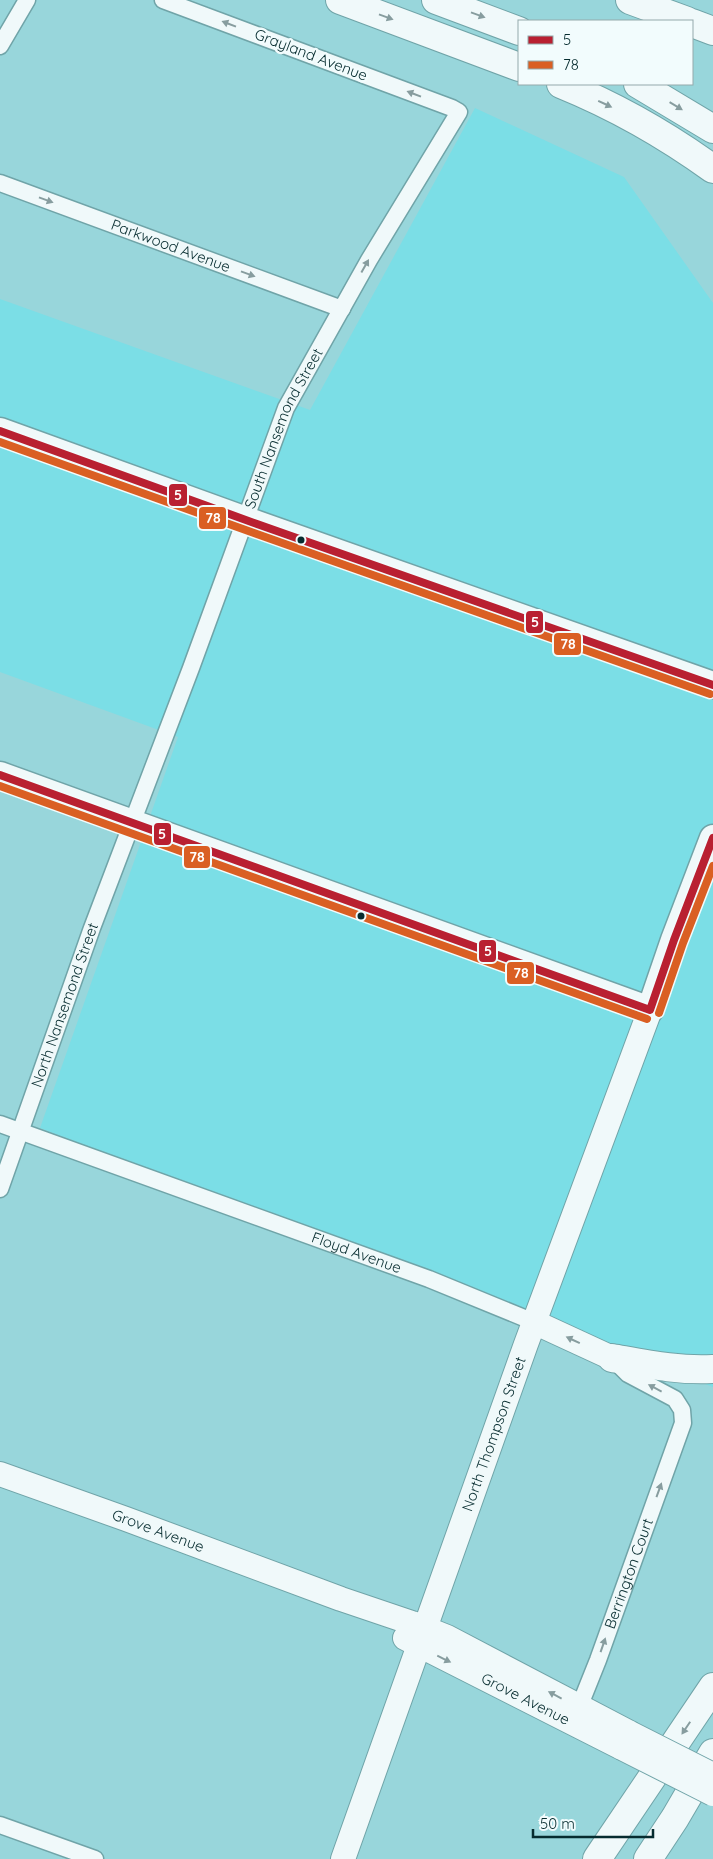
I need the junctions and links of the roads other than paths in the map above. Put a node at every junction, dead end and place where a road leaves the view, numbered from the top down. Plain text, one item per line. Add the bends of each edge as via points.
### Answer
1 (27, 0) edge
2 (163, 0) edge
3 (340, 0) edge
4 (436, 0) edge
5 (630, 0) edge
6 (684, 20) edge
7 (693, 23) edge
8 (518, 31) edge
9 (713, 31) edge
10 (0, 46) edge
11 (518, 67) edge
12 (563, 85) edge
13 (640, 85) edge
14 (458, 112) joint
15 (713, 129) edge
16 (713, 170) edge
17 (0, 183) edge
18 (342, 309) junction
19 (0, 430) edge
20 (244, 520) junction
21 (713, 685) edge
22 (0, 775) edge
23 (133, 822) junction
24 (713, 838) edge
25 (650, 1010) junction
26 (0, 1124) edge
27 (20, 1131) junction
28 (0, 1189) edge
29 (534, 1322) junction
30 (612, 1358) junction
31 (713, 1369) edge
32 (683, 1423) joint
33 (0, 1474) edge
34 (421, 1637) junction
35 (713, 1687) edge
36 (576, 1715) junction
37 (626, 1740) junction
38 (713, 1753) edge
39 (713, 1775) edge
40 (713, 1794) edge
41 (0, 1825) edge
42 (95, 1859) edge
43 (343, 1859) edge
44 (597, 1859) edge
45 (648, 1859) edge

1 - 10 street
14 -> 2 street, Grayland Avenue
3 -> 11 highway
4 -> 8 highway
5 - 6 highway
7 - 9 highway
12 -> 16 highway via 618,110
13 -> 15 highway
18 -> 14 street, South Nansemond Street
17 -> 18 street, Parkwood Avenue
18 - 20 street, South Nansemond Street via 286,408
19 - 20 main road
20 - 21 main road
20 - 23 street, South Nansemond Street
22 - 23 main road
23 - 25 main road
23 - 27 street, North Nansemond Street
24 - 25 main road
25 - 29 main road, North Thompson Street
26 - 27 street, Floyd Avenue
27 - 28 street, North Nansemond Street
27 - 29 street, Floyd Avenue via 430,1279
30 -> 29 main road, Floyd Avenue
29 - 34 main road, North Thompson Street
30 - 31 highway via 671,1368
32 -> 30 street, Floyd Avenue via 682,1410 675,1400 628,1374
36 -> 32 street, Berrington Court
33 - 34 main road, Grove Avenue via 342,1599
34 - 36 main road, Grove Avenue via 447,1637
34 - 43 main road, North Thompson Street
35 -> 44 highway
36 - 37 main road, Grove Avenue
37 - 39 main road, Grove Avenue, bridge
37 - 40 main road, Grove Avenue, bridge
38 - 45 highway
41 - 42 street

